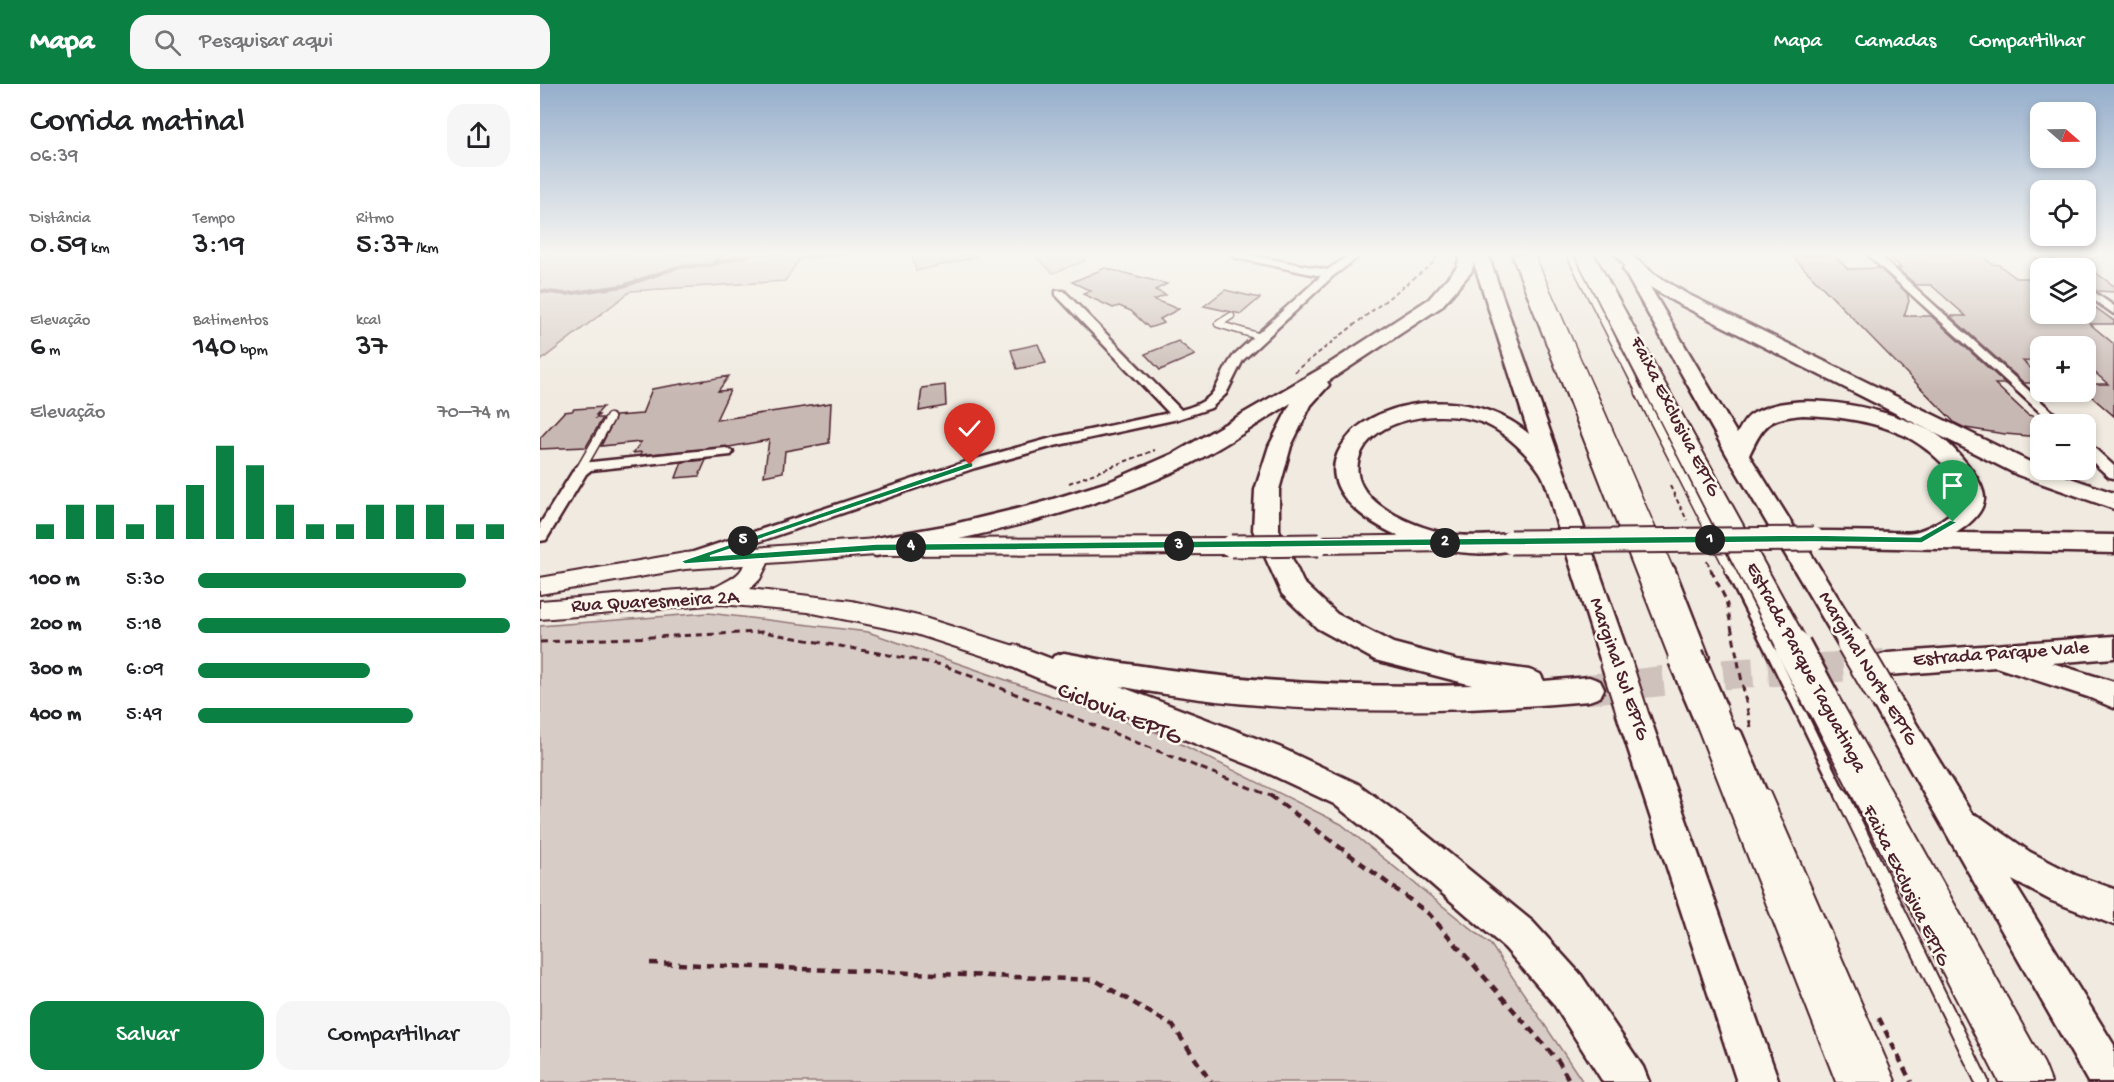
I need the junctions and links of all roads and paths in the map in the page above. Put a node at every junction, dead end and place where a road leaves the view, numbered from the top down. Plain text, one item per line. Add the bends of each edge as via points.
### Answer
1 (1069, 302) edge
2 (1300, 302) edge
3 (1436, 302) edge
4 (1495, 302) edge
5 (1541, 302) edge
6 (1552, 302) edge
7 (1595, 302) edge
8 (1607, 302) edge
9 (1650, 302) edge
10 (1688, 302) edge
11 (1925, 302) edge
12 (2102, 302) edge
13 (2114, 311) edge
14 (1231, 316) dead end
15 (1261, 338) junction
16 (1334, 369) junction
17 (2049, 414) edge
18 (1178, 415) junction
19 (610, 418) dead end
20 (726, 452) dead end
21 (1738, 455) junction
22 (2096, 457) edge
23 (1550, 469) junction
24 (580, 471) junction
25 (2114, 474) edge
26 (1670, 485) dead end
27 (2114, 501) edge
28 (1690, 527) dead end
29 (540, 536) edge
30 (1922, 540) junction
31 (1449, 543) junction
32 (2114, 544) edge
33 (876, 548) junction
34 (750, 557) junction
35 (1706, 558) dead end
36 (685, 561) junction
37 (540, 586) edge
38 (721, 595) junction
39 (540, 610) edge
40 (540, 642) edge
41 (2114, 646) edge
42 (1782, 649) junction
43 (1015, 656) junction
44 (1996, 657) junction
45 (1699, 661) junction
46 (1885, 679) junction
47 (2114, 696) edge
48 (1809, 700) junction
49 (1721, 718) junction
50 (1753, 740) dead end
51 (1960, 822) junction
52 (2114, 907) edge
53 (650, 963) dead end
54 (1875, 1008) dead end
55 (1211, 1082) edge
56 (1570, 1082) edge
57 (1628, 1082) edge
58 (1758, 1082) edge
59 (1861, 1082) edge
60 (1889, 1082) edge
61 (1911, 1082) edge
62 (1982, 1082) edge
63 (2026, 1082) edge
64 (2112, 1082) edge

1 - 18 street
2 - 15 street
3 - 16 main road
4 - 23 main road, Marginal Sul EPTG
5 - 45 highway
6 - 45 lane via 1667,563
7 - 42 lane, Faixa Exclusiva EPTG
8 - 42 highway, Estrada Parque Taguatinga
9 - 21 main road, Marginal Norte EPTG
10 - 27 main road via 2026,470
11 - 17 street
12 - 13 street
14 - 15 lane via 1218,324
15 - 18 street via 1229,369 1213,401
16 - 33 main road via 1183,458 1119,486 1043,510
16 - 43 main road via 1302,403 1280,446 1267,490 1266,530 1292,587 1327,621 1385,652 1457,671 1582,689 1473,696 1281,693 1188,686
18 - 36 street via 1052,442 970,465
19 - 24 lane
20 - 24 street via 594,464
21 - 30 main road via 1749,431 1762,417 1787,410 1838,409 1903,428 1943,450 1971,490 1971,502 1964,515
21 - 46 main road, Marginal Norte EPTG, bridge via 1852,643
22 - 25 street
23 - 31 main road via 1504,425 1476,414 1409,412 1364,432 1351,447 1344,464 1352,491 1378,516
23 - 58 main road, Marginal Sul EPTG, bridge
24 - 29 street
26 - 28 path
30 - 31 main road, bridge
30 - 32 main road
31 - 33 main road, bridge
33 - 34 main road
34 - 36 main road
34 - 38 main road via 756,562 750,578
35 - 50 path via 1726,600
36 - 37 main road
38 - 39 main road, Rua Quaresmeira 2A
38 - 43 main road, Rua Quaresmeira 2A via 852,610 918,625
40 - 56 path, Ciclovia EPTG via 763,632 943,665 1274,797 1430,914 1559,1062
41 - 44 main road, Estrada Parque Vale
42 - 48 highway, Estrada Parque Taguatinga, bridge
43 - 57 main road via 1346,794 1519,934 1567,989
44 - 46 main road, Estrada Parque Vale
44 - 47 main road
45 - 49 highway, bridge
46 - 51 main road, Marginal Norte EPTG
48 - 62 lane, Faixa Exclusiva EPTG
48 - 63 highway, Estrada Parque Taguatinga
49 - 59 highway
49 - 60 lane
51 - 52 main road via 2017,864 2065,889
51 - 64 main road, Marginal Norte EPTG
53 - 55 path via 1095,980 1173,1026
54 - 61 path

